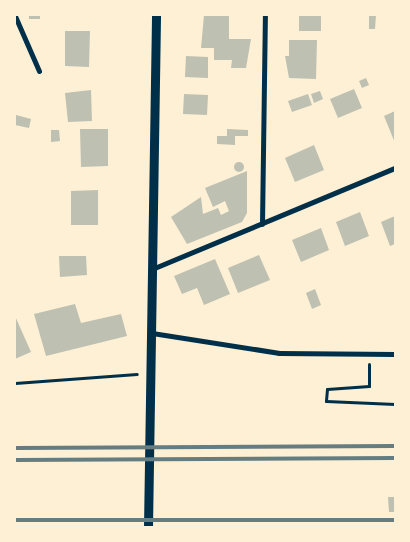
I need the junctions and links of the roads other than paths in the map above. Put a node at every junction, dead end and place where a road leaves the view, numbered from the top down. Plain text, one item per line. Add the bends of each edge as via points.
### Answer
1 (156, 15) edge
2 (265, 15) edge
3 (15, 16) edge
4 (39, 71) dead end
5 (395, 168) edge
6 (262, 224) junction
7 (151, 269) junction
8 (152, 333) junction
9 (395, 354) edge
10 (148, 527) edge

1 - 7 street
2 - 6 street
3 - 4 street
5 - 6 street
6 - 7 street
7 - 8 street
8 - 9 street via 271,352
8 - 10 street

